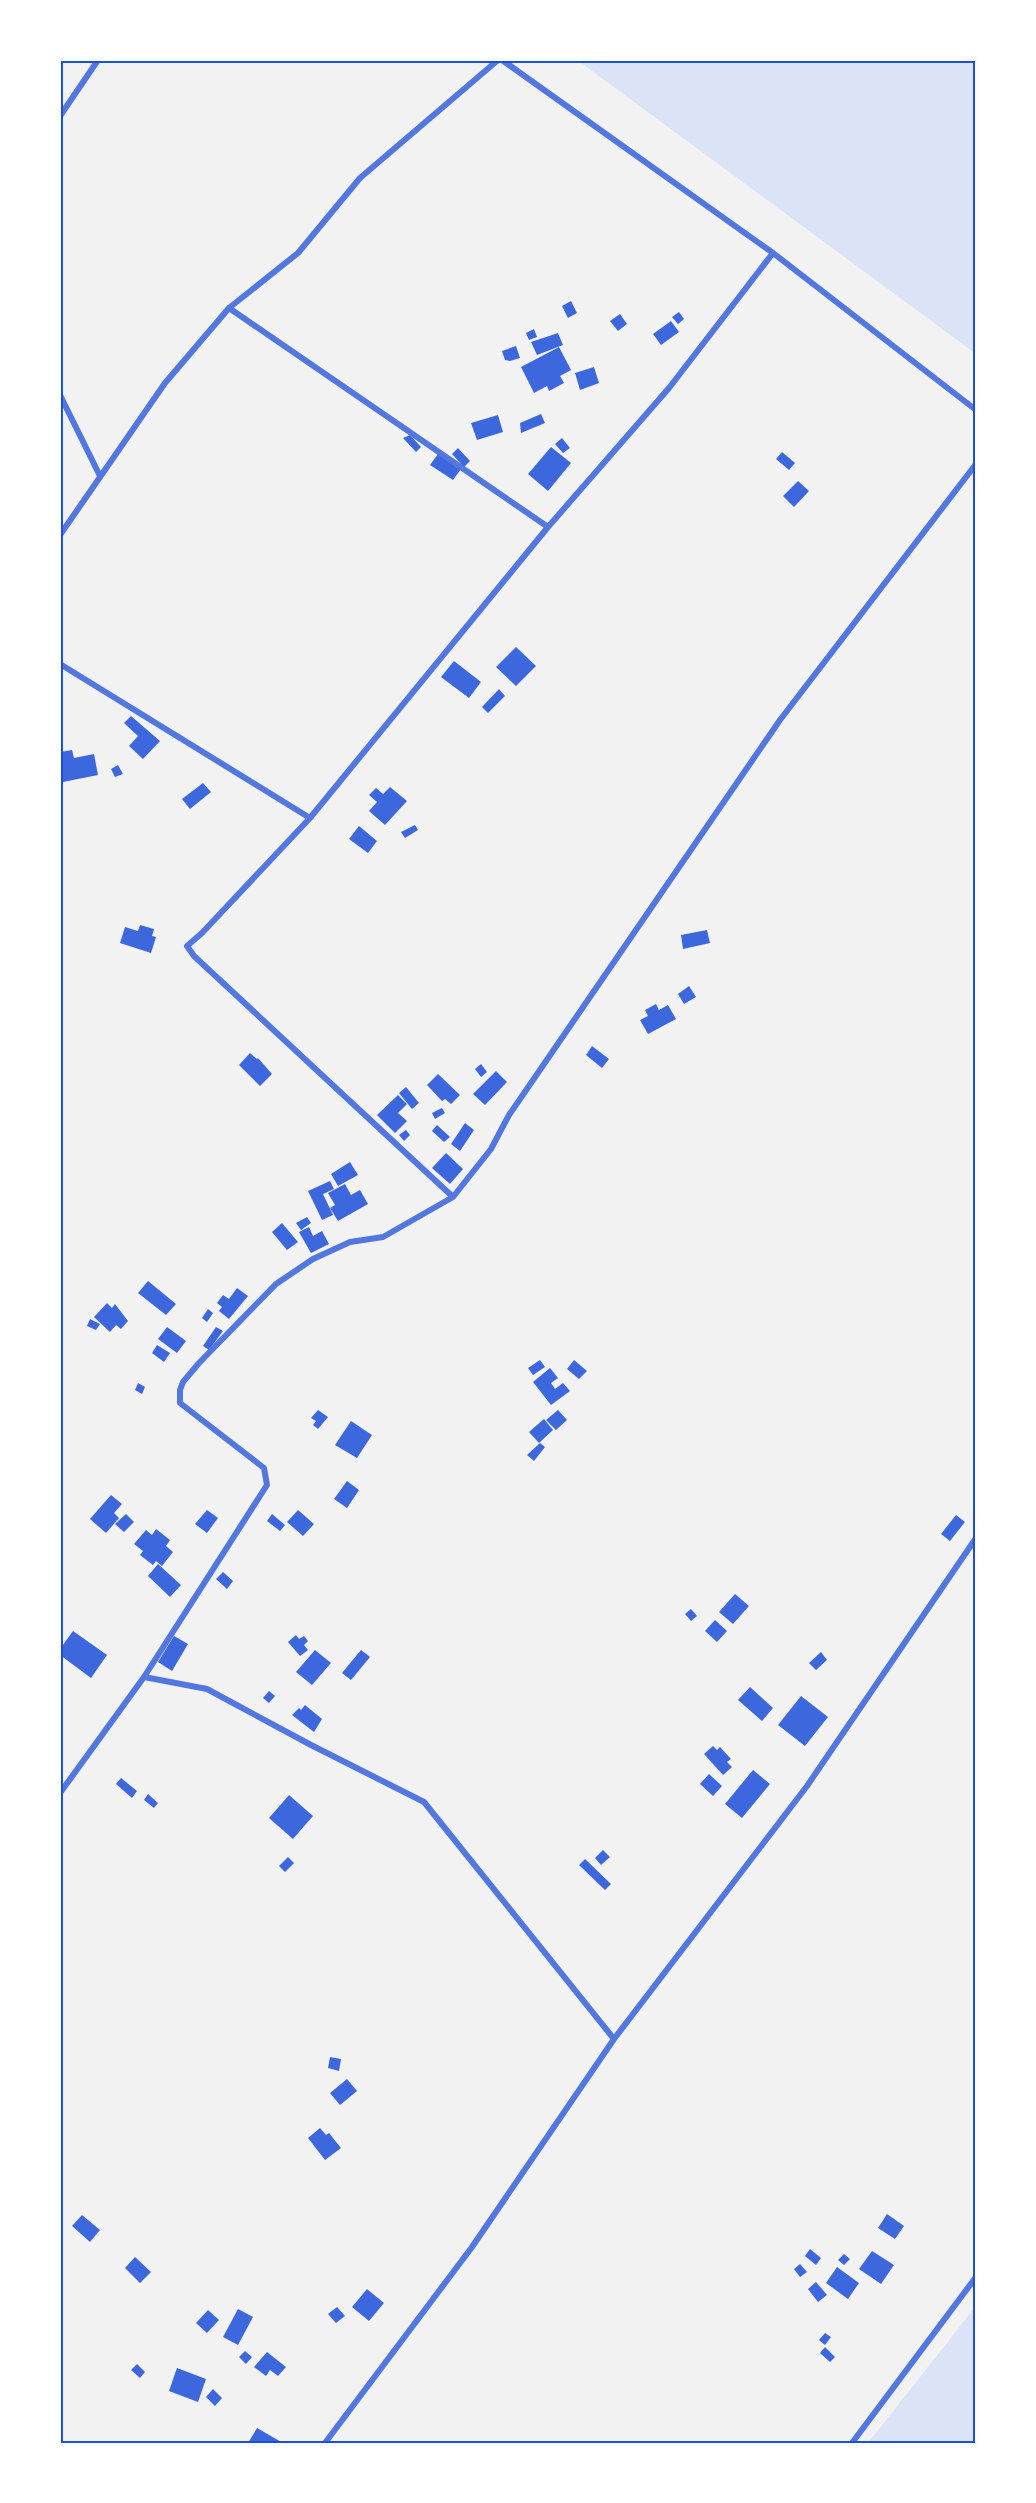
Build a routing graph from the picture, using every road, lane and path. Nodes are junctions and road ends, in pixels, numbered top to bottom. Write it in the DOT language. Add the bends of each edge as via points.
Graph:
graph roads {
  1 [pos="98,60"];
  2 [pos="500,60"];
  3 [pos="60,116"];
  4 [pos="773,253"];
  5 [pos="229,308"];
  6 [pos="60,395"];
  7 [pos="976,410"];
  8 [pos="976,464"];
  9 [pos="100,476"];
  10 [pos="548,527"];
  11 [pos="60,535"];
  12 [pos="60,664"];
  13 [pos="310,818"];
  14 [pos="453,1197"];
  15 [pos="976,1538"];
  16 [pos="144,1677"];
  17 [pos="60,1793"];
  18 [pos="614,2039"];
  19 [pos="976,2277"];
  20 [pos="325,2443"];
  21 [pos="852,2443"];
  1 -- 3 [label="street"];
  2 -- 4 [label="street"];
  2 -- 5 [label="street" via="360,178 298,253"];
  4 -- 7 [label="street"];
  4 -- 10 [label="street" via="669,388"];
  5 -- 9 [label="street" via="165,383"];
  5 -- 10 [label="street"];
  6 -- 9 [label="street"];
  8 -- 14 [label="street" via="780,720 509,1115 491,1149"];
  9 -- 11 [label="street"];
  10 -- 13 [label="street"];
  12 -- 13 [label="street"];
  13 -- 14 [label="street" via="187,946"];
  14 -- 16 [label="street" via="383,1237 350,1242 313,1259 276,1284 183,1382 180,1403 264,1468 267,1485"];
  15 -- 18 [label="street" via="807,1786"];
  16 -- 17 [label="street"];
  16 -- 18 [label="street" via="207,1689 424,1802"];
  18 -- 20 [label="street" via="472,2247"];
  19 -- 21 [label="street"];
}
